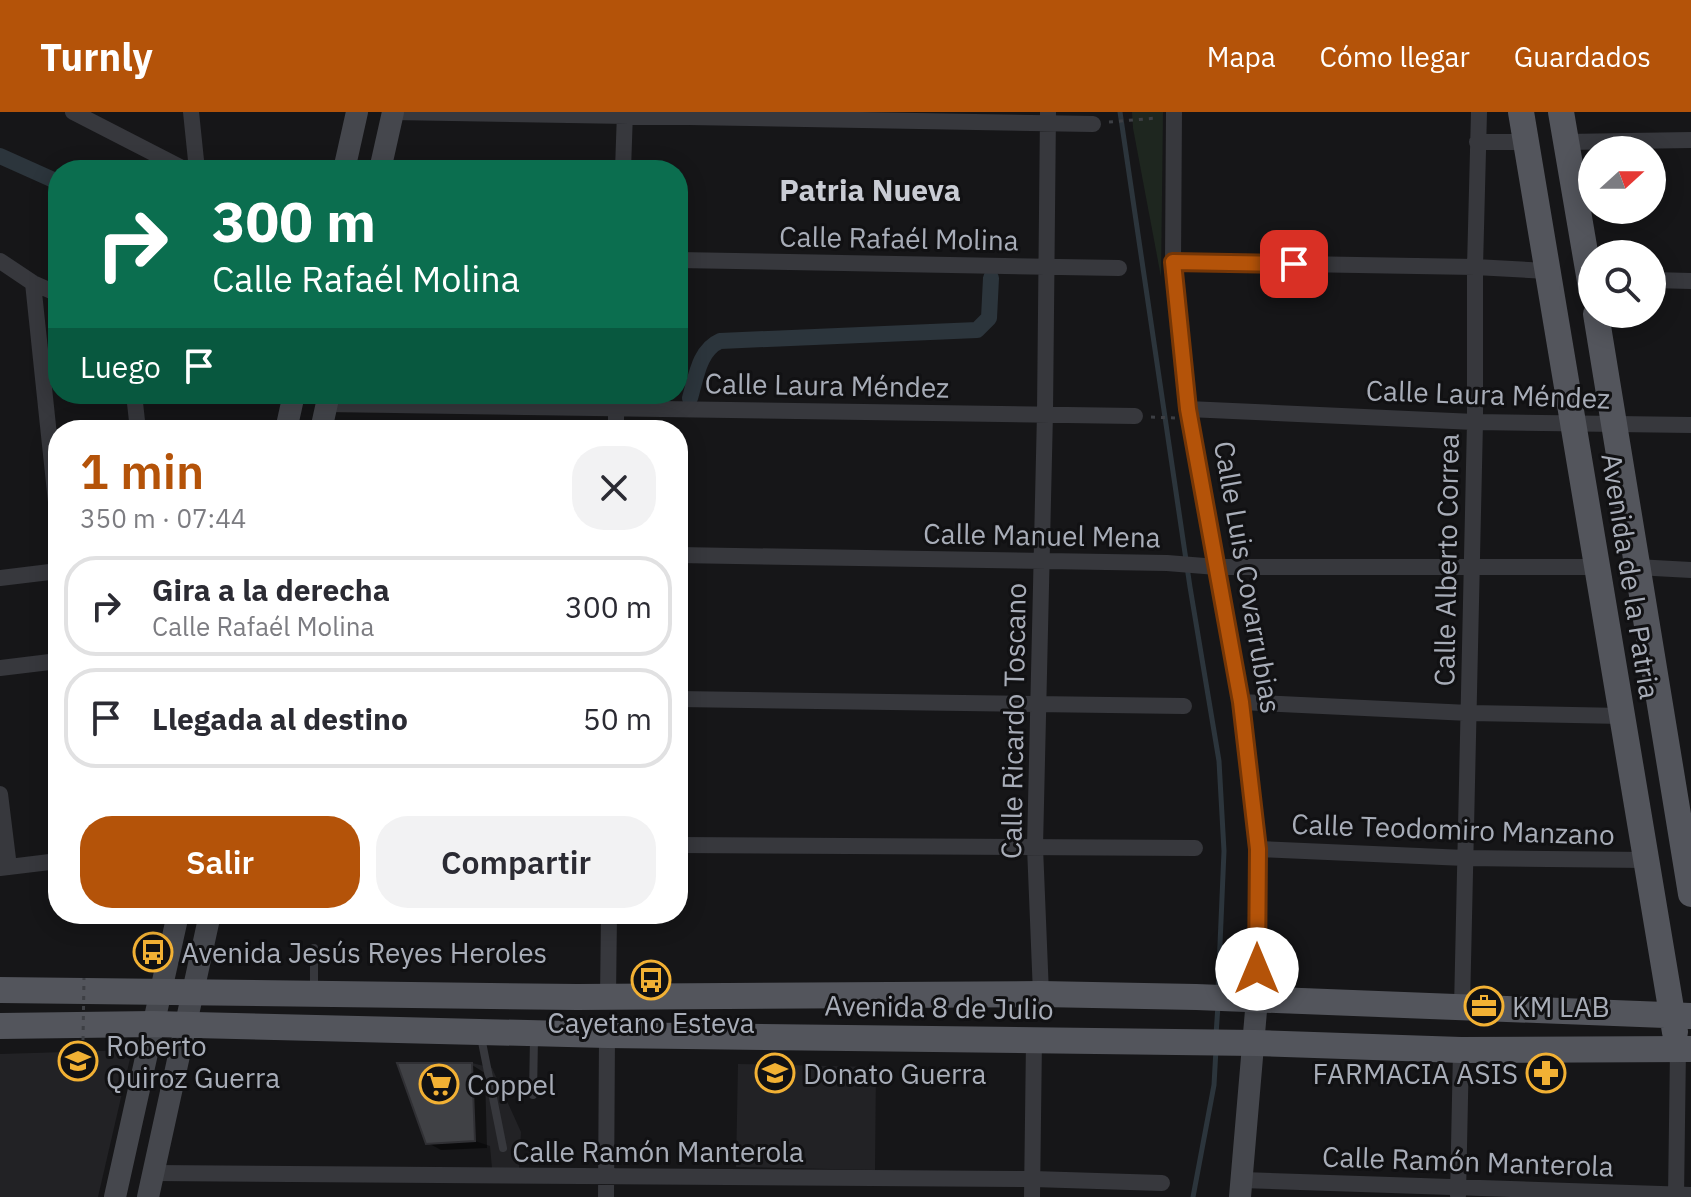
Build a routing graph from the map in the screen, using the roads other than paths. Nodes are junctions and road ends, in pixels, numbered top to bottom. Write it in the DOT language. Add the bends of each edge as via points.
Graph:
graph roads {
  1 [pos="73,112"];
  2 [pos="191,112"];
  3 [pos="357,112"];
  4 [pos="393,112"];
  5 [pos="1479,112"];
  6 [pos="1521,112"];
  7 [pos="1561,112"];
  8 [pos="625,114"];
  9 [pos="1174,114"];
  10 [pos="96,118"];
  11 [pos="1048,118"];
  12 [pos="1101,123"];
  13 [pos="1691,140"];
  14 [pos="1477,142"];
  15 [pos="1526,142"];
  16 [pos="1566,142"];
  17 [pos="169,160"];
  18 [pos="196,160"];
  19 [pos="346,160"];
  20 [pos="382,160"];
  21 [pos="623,160"];
  22 [pos="1583,240"];
  23 [pos="688,260"];
  24 [pos="0,261"];
  25 [pos="1173,262"];
  26 [pos="1047,267"];
  27 [pos="1475,267"];
  28 [pos="1119,268"];
  29 [pos="1547,271"];
  30 [pos="1666,280"];
  31 [pos="1691,281"];
  32 [pos="33,283"];
  33 [pos="48,290"];
  34 [pos="1598,328"];
  35 [pos="688,403"];
  36 [pos="1188,409"];
  37 [pos="1045,413"];
  38 [pos="1135,416"];
  39 [pos="1475,422"];
  40 [pos="1573,423"];
  41 [pos="1614,424"];
  42 [pos="1691,425"];
  43 [pos="48,426"];
  44 [pos="688,555"];
  45 [pos="1042,561"];
  46 [pos="1472,565"];
  47 [pos="1213,566"];
  48 [pos="1597,567"];
  49 [pos="1636,567"];
  50 [pos="1691,570"];
  51 [pos="48,572"];
  52 [pos="0,578"];
  53 [pos="48,662"];
  54 [pos="0,668"];
  55 [pos="688,699"];
  56 [pos="1241,702"];
  57 [pos="1040,703"];
  58 [pos="1184,706"];
  59 [pos="1469,713"];
  60 [pos="1622,716"];
  61 [pos="0,794"];
  62 [pos="1684,812"];
  63 [pos="688,845"];
  64 [pos="1035,847"];
  65 [pos="1195,848"];
  66 [pos="1258,849"];
  67 [pos="1465,858"];
  68 [pos="1646,860"];
  69 [pos="1688,861"];
  70 [pos="48,862"];
  71 [pos="4,867"];
  72 [pos="1691,894"];
  73 [pos="176,924"];
  74 [pos="208,924"];
  75 [pos="609,924"];
  76 [pos="314,948"];
  77 [pos="0,990"];
  78 [pos="161,993"];
  79 [pos="192,993"];
  80 [pos="1041,994"];
  81 [pos="315,995"];
  82 [pos="608,997"];
  83 [pos="1246,1000"];
  84 [pos="1462,1008"];
  85 [pos="1682,1015"];
  86 [pos="153,1024"];
  87 [pos="185,1025"];
  88 [pos="0,1026"];
  89 [pos="480,1032"];
  90 [pos="534,1033"];
  91 [pos="607,1035"];
  92 [pos="1034,1040"];
  93 [pos="1244,1043"];
  94 [pos="1685,1049"];
  95 [pos="1461,1050"];
  96 [pos="533,1095"];
  97 [pos="503,1148"];
  98 [pos="153,1173"];
  99 [pos="606,1177"];
  100 [pos="1033,1179"];
  101 [pos="1162,1183"];
  102 [pos="1241,1189"];
  103 [pos="1458,1192"];
  104 [pos="1681,1195"];
  105 [pos="115,1197"];
  106 [pos="148,1197"];
  107 [pos="606,1197"];
  108 [pos="1032,1197"];
  1 -- 10 [label="street"];
  2 -- 18 [label="street"];
  3 -- 19 [label="street"];
  4 -- 8 [label="street"];
  4 -- 20 [label="street"];
  5 -- 14 [label="street, Calle Alberto Correa"];
  6 -- 15 [label="main road, Avenida de la Patria"];
  7 -- 16 [label="main road"];
  8 -- 11 [label="street"];
  8 -- 21 [label="street"];
  9 -- 25 [label="street, Calle Luis Covarrubias"];
  10 -- 17 [label="street"];
  11 -- 12 [label="street"];
  11 -- 26 [label="street, Calle Ricardo Toscano"];
  13 -- 16 [label="street"];
  14 -- 15 [label="street"];
  14 -- 27 [label="street, Calle Alberto Correa"];
  15 -- 29 [label="main road, Avenida de la Patria"];
  16 -- 22 [label="main road"];
  23 -- 26 [label="street, Calle Rafaél Molina"];
  24 -- 32 [label="street"];
  25 -- 27 [label="street"];
  25 -- 36 [label="street, Calle Luis Covarrubias"];
  26 -- 28 [label="street, Calle Rafaél Molina"];
  26 -- 37 [label="street, Calle Ricardo Toscano"];
  27 -- 29 [label="street"];
  27 -- 39 [label="street, Calle Alberto Correa"];
  29 -- 40 [label="main road, Avenida de la Patria"];
  30 -- 31 [label="street"];
  32 -- 33 [label="street"];
  32 -- 43 [label="street"];
  34 -- 41 [label="main road, Avenida de la Patria"];
  35 -- 37 [label="street, Calle Laura Méndez"];
  36 -- 39 [label="street, Calle Laura Méndez"];
  36 -- 47 [label="street, Calle Luis Covarrubias"];
  37 -- 38 [label="street, Calle Laura Méndez"];
  37 -- 45 [label="street, Calle Ricardo Toscano"];
  39 -- 40 [label="street, Calle Laura Méndez"];
  39 -- 46 [label="street, Calle Alberto Correa"];
  40 -- 41 [label="street, Calle Laura Méndez"];
  40 -- 48 [label="main road, Avenida de la Patria"];
  41 -- 42 [label="street, Calle Laura Méndez"];
  41 -- 49 [label="main road, Avenida de la Patria"];
  44 -- 45 [label="street, Calle Manuel Mena"];
  45 -- 47 [label="street, Calle Manuel Mena"];
  45 -- 57 [label="street, Calle Ricardo Toscano"];
  46 -- 47 [label="street, Calle Manuel Mena"];
  46 -- 48 [label="street, Calle Manuel Mena"];
  46 -- 59 [label="street, Calle Alberto Correa"];
  47 -- 56 [label="street, Calle Luis Covarrubias"];
  48 -- 60 [label="main road, Avenida de la Patria"];
  49 -- 50 [label="street"];
  49 -- 62 [label="main road, Avenida de la Patria"];
  51 -- 52 [label="street"];
  53 -- 54 [label="street"];
  55 -- 57 [label="street"];
  56 -- 59 [label="street"];
  56 -- 66 [label="street, Calle Luis Covarrubias"];
  57 -- 58 [label="street"];
  57 -- 64 [label="street, Calle Ricardo Toscano"];
  59 -- 60 [label="street"];
  59 -- 67 [label="street, Calle Alberto Correa"];
  60 -- 68 [label="main road, Avenida de la Patria"];
  61 -- 71 [label="street"];
  62 -- 69 [label="main road, Avenida de la Patria"];
  63 -- 64 [label="street"];
  64 -- 65 [label="street"];
  64 -- 80 [label="street, Calle Ricardo Toscano"];
  66 -- 67 [label="street, Calle Teodomiro Manzano"];
  66 -- 83 [label="street, Calle Luis Covarrubias"];
  67 -- 68 [label="street, Calle Teodomiro Manzano"];
  67 -- 84 [label="street, Calle Alberto Correa"];
  68 -- 85 [label="main road, Avenida de la Patria"];
  69 -- 72 [label="main road, Avenida de la Patria"];
  70 -- 71 [label="street"];
  73 -- 78 [label="street"];
  74 -- 79 [label="street"];
  75 -- 82 [label="street"];
  76 -- 81 [label="lane"];
  77 -- 78 [label="main road, Avenida 8 de Julio"];
  78 -- 79 [label="main road, Avenida 8 de Julio"];
  78 -- 86 [label="street"];
  79 -- 81 [label="main road, Avenida 8 de Julio"];
  79 -- 87 [label="street"];
  80 -- 82 [label="main road, Avenida 8 de Julio"];
  80 -- 83 [label="main road, Avenida 8 de Julio"];
  81 -- 82 [label="main road, Avenida 8 de Julio"];
  83 -- 84 [label="main road, Avenida 8 de Julio"];
  83 -- 93 [label="street, Calle Luis Covarrubias"];
  84 -- 85 [label="main road, Avenida 8 de Julio"];
  85 -- 94 [label="main road, Avenida de la Patria"];
  86 -- 87 [label="main road, Avenida 8 de Julio"];
  86 -- 88 [label="main road, Avenida 8 de Julio"];
  86 -- 105 [label="street"];
  87 -- 89 [label="main road, Avenida 8 de Julio"];
  87 -- 98 [label="street"];
  89 -- 90 [label="main road, Avenida 8 de Julio"];
  89 -- 97 [label="lane"];
  90 -- 91 [label="main road, Avenida 8 de Julio"];
  90 -- 96 [label="lane"];
  91 -- 92 [label="main road, Avenida 8 de Julio"];
  91 -- 99 [label="street"];
  92 -- 93 [label="main road, Avenida 8 de Julio"];
  92 -- 100 [label="street"];
  93 -- 95 [label="main road, Avenida 8 de Julio"];
  93 -- 102 [label="street, Calle Luis Covarrubias"];
  94 -- 95 [label="main road, Avenida 8 de Julio"];
  94 -- 104 [label="street"];
  95 -- 103 [label="street"];
  98 -- 99 [label="street, Calle Ramón Manterola"];
  98 -- 106 [label="street"];
  99 -- 100 [label="street, Calle Ramón Manterola"];
  99 -- 107 [label="street"];
  100 -- 101 [label="street, Calle Ramón Manterola"];
  100 -- 108 [label="street"];
  102 -- 103 [label="street, Calle Ramón Manterola"];
  103 -- 104 [label="street, Calle Ramón Manterola"];
}
